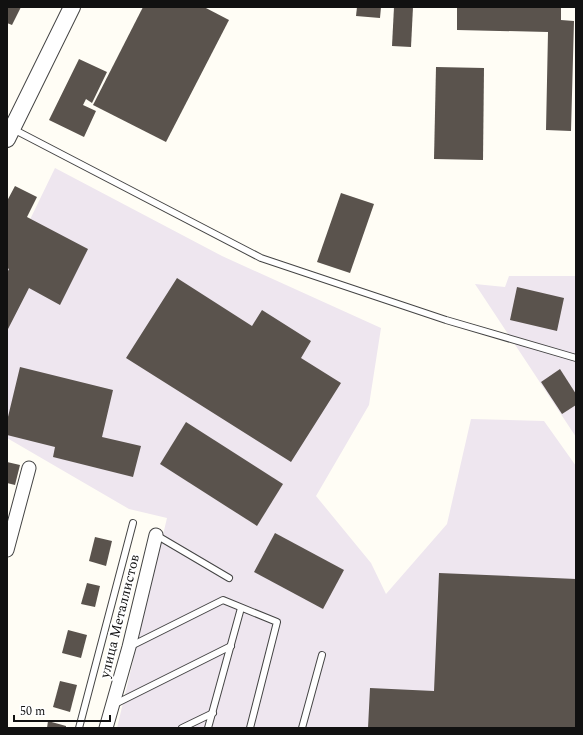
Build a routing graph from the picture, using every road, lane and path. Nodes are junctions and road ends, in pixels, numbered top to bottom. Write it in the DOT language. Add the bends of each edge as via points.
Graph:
graph roads {
  1 [pos="72,7"];
  2 [pos="10,134"];
  3 [pos="576,358"];
  4 [pos="29,468"];
  5 [pos="133,523"];
  6 [pos="156,535"];
  7 [pos="7,550"];
  8 [pos="229,578"];
  9 [pos="242,608"];
  10 [pos="231,646"];
  11 [pos="129,647"];
  12 [pos="322,655"];
  13 [pos="112,706"];
  14 [pos="213,713"];
  15 [pos="79,728"];
  16 [pos="106,728"];
  17 [pos="182,728"];
  18 [pos="208,728"];
  19 [pos="250,728"];
  20 [pos="302,728"];
  1 -- 2 [label="street"];
  2 -- 3 [label="lane" via="261,258 446,320"];
  4 -- 7 [label="street"];
  5 -- 15 [label="lane"];
  6 -- 8 [label="lane"];
  6 -- 11 [label="street, улица Металлистов"];
  9 -- 10 [label="lane"];
  9 -- 11 [label="lane" via="223,600"];
  9 -- 19 [label="lane" via="277,622"];
  10 -- 13 [label="lane"];
  10 -- 14 [label="lane"];
  11 -- 13 [label="street, улица Металлистов"];
  12 -- 20 [label="lane"];
  13 -- 16 [label="street, улица Металлистов"];
  14 -- 17 [label="lane"];
  14 -- 18 [label="lane"];
}
